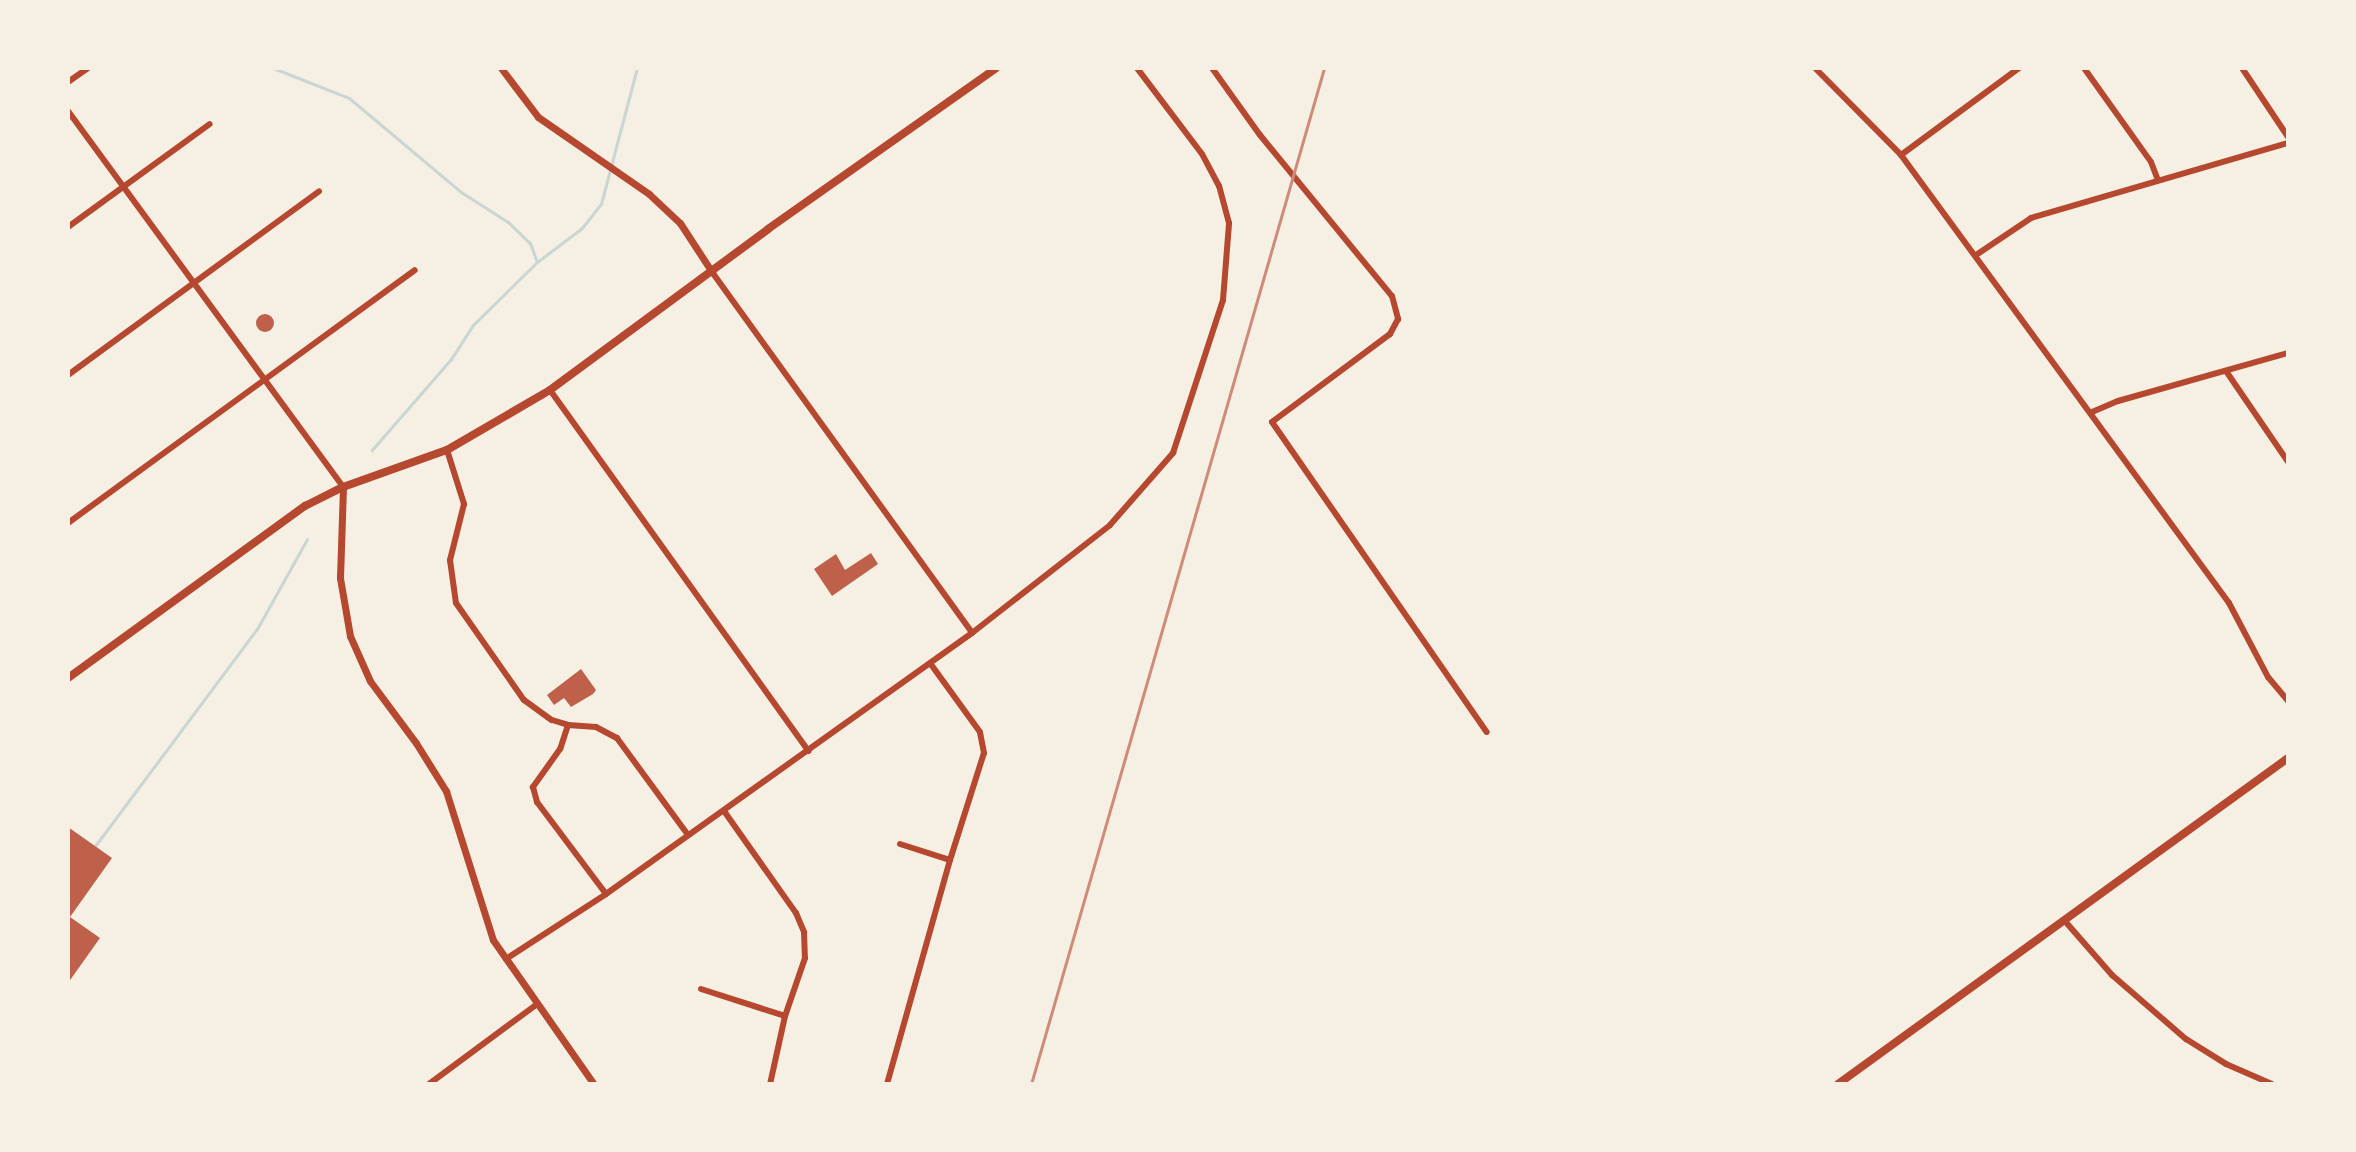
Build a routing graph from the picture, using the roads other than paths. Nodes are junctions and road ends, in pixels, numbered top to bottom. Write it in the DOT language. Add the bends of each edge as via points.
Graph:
graph roads {
  1 [pos="88,68"];
  2 [pos="501,68"];
  3 [pos="996,68"];
  4 [pos="1137,68"];
  5 [pos="1212,68"];
  6 [pos="1815,68"];
  7 [pos="2019,68"];
  8 [pos="2084,68"];
  9 [pos="2242,68"];
  10 [pos="68,82"];
  11 [pos="68,111"];
  12 [pos="210,124"];
  13 [pos="2288,140"];
  14 [pos="1901,155"];
  15 [pos="2158,180"];
  16 [pos="124,186"];
  17 [pos="319,191"];
  18 [pos="68,227"];
  19 [pos="1976,255"];
  20 [pos="415,270"];
  21 [pos="712,272"];
  22 [pos="195,283"];
  23 [pos="2288,353"];
  24 [pos="2226,371"];
  25 [pos="68,375"];
  26 [pos="266,379"];
  27 [pos="550,390"];
  28 [pos="2092,412"];
  29 [pos="447,450"];
  30 [pos="2288,462"];
  31 [pos="343,487"];
  32 [pos="68,523"];
  33 [pos="972,633"];
  34 [pos="930,663"];
  35 [pos="68,676"];
  36 [pos="2288,701"];
  37 [pos="568,725"];
  38 [pos="1487,732"];
  39 [pos="808,751"];
  40 [pos="2288,758"];
  41 [pos="724,811"];
  42 [pos="688,835"];
  43 [pos="900,844"];
  44 [pos="950,860"];
  45 [pos="606,894"];
  46 [pos="2064,920"];
  47 [pos="506,959"];
  48 [pos="701,989"];
  49 [pos="537,1004"];
  50 [pos="785,1016"];
  51 [pos="429,1084"];
  52 [pos="594,1084"];
  53 [pos="770,1084"];
  54 [pos="887,1084"];
  55 [pos="1838,1084"];
  56 [pos="2272,1084"];
  1 -- 10 [label="street"];
  2 -- 21 [label="street" via="538,117 680,223"];
  3 -- 21 [label="main road"];
  4 -- 33 [label="street" via="1202,154 1219,186 1229,223 1223,300 1173,453 1110,525"];
  5 -- 38 [label="street" via="1392,296 1398,319 1390,334 1272,422"];
  6 -- 14 [label="street"];
  7 -- 14 [label="street"];
  8 -- 15 [label="street" via="2151,162"];
  9 -- 13 [label="street"];
  11 -- 16 [label="street"];
  12 -- 16 [label="street"];
  13 -- 15 [label="street"];
  14 -- 19 [label="street"];
  15 -- 19 [label="street" via="2031,218"];
  16 -- 18 [label="street"];
  16 -- 22 [label="street"];
  17 -- 22 [label="street"];
  19 -- 28 [label="street"];
  20 -- 26 [label="street"];
  21 -- 27 [label="main road"];
  21 -- 33 [label="street"];
  22 -- 25 [label="street"];
  22 -- 26 [label="street"];
  23 -- 24 [label="street"];
  24 -- 28 [label="street"];
  24 -- 30 [label="street"];
  26 -- 31 [label="street"];
  26 -- 32 [label="street"];
  27 -- 29 [label="main road"];
  27 -- 39 [label="street"];
  28 -- 36 [label="street" via="2229,603 2268,677"];
  29 -- 31 [label="main road"];
  29 -- 37 [label="street" via="464,504 450,560 456,603 524,700 535,711"];
  31 -- 35 [label="main road" via="305,506"];
  31 -- 47 [label="street" via="340,578 350,636 370,681 446,791 493,940"];
  33 -- 34 [label="street"];
  34 -- 39 [label="street"];
  34 -- 44 [label="street" via="980,732 984,753"];
  37 -- 42 [label="street" via="596,727 617,738"];
  37 -- 45 [label="street" via="560,749 533,787 537,802"];
  39 -- 41 [label="street"];
  40 -- 46 [label="main road"];
  41 -- 42 [label="street"];
  41 -- 50 [label="street" via="804,932 805,958"];
  42 -- 45 [label="street"];
  43 -- 44 [label="street"];
  44 -- 54 [label="street"];
  45 -- 47 [label="street"];
  46 -- 55 [label="main road"];
  46 -- 56 [label="street" via="2112,975 2186,1039"];
  47 -- 49 [label="street"];
  48 -- 50 [label="street"];
  49 -- 51 [label="street"];
  49 -- 52 [label="street"];
  50 -- 53 [label="street"];
}
